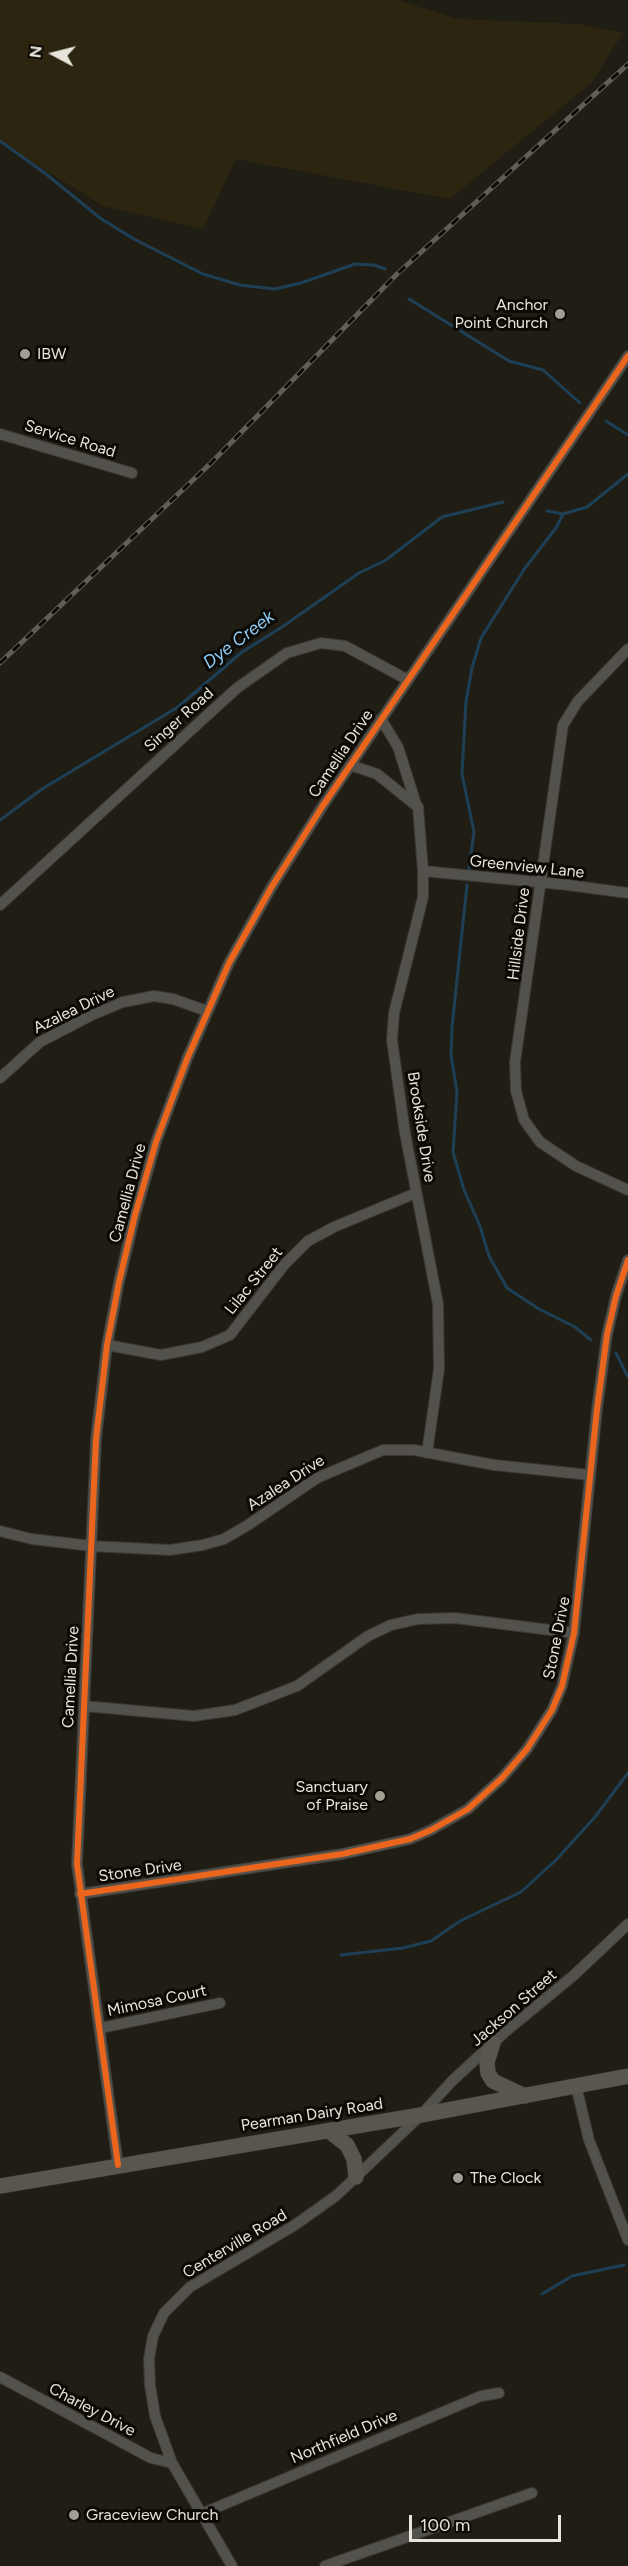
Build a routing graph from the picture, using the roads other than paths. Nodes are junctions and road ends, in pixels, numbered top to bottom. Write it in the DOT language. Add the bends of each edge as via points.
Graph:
graph roads {
  1 [pos="628,356"];
  2 [pos="0,434"];
  3 [pos="132,473"];
  4 [pos="628,649"];
  5 [pos="408,680"];
  6 [pos="381,719"];
  7 [pos="350,765"];
  8 [pos="417,807"];
  9 [pos="423,871"];
  10 [pos="540,884"];
  11 [pos="628,893"];
  12 [pos="0,906"];
  13 [pos="207,1011"];
  14 [pos="0,1078"];
  15 [pos="628,1190"];
  16 [pos="416,1193"];
  17 [pos="628,1260"];
  18 [pos="107,1345"];
  19 [pos="427,1453"];
  20 [pos="590,1475"];
  21 [pos="0,1531"];
  22 [pos="91,1546"];
  23 [pos="574,1633"];
  24 [pos="84,1706"];
  25 [pos="80,1894"];
  26 [pos="628,1924"];
  27 [pos="220,2003"];
  28 [pos="101,2028"];
  29 [pos="493,2043"];
  30 [pos="628,2076"];
  31 [pos="576,2086"];
  32 [pos="525,2096"];
  33 [pos="421,2115"];
  34 [pos="329,2132"];
  35 [pos="118,2165"];
  36 [pos="356,2178"];
  37 [pos="0,2186"];
  38 [pos="628,2240"];
  39 [pos="0,2377"];
  40 [pos="500,2393"];
  41 [pos="172,2463"];
  42 [pos="532,2493"];
  43 [pos="201,2514"];
  44 [pos="232,2566"];
  45 [pos="325,2566"];
  1 -- 5 [label="street, Camellia Drive"];
  2 -- 3 [label="street, Service Road"];
  4 -- 10 [label="street, Hillside Drive" via="578,701 563,725"];
  5 -- 6 [label="street, Camellia Drive"];
  5 -- 12 [label="street, Singer Road" via="345,646 321,643 287,653 237,688"];
  6 -- 7 [label="street, Camellia Drive"];
  6 -- 8 [label="street, Brookside Drive" via="398,747"];
  7 -- 8 [label="street" via="377,774"];
  7 -- 13 [label="street, Camellia Drive" via="271,888"];
  8 -- 9 [label="street, Brookside Drive"];
  9 -- 10 [label="street, Greenview Lane"];
  9 -- 16 [label="street, Brookside Drive" via="423,897 394,1013 392,1040"];
  10 -- 11 [label="street, Greenview Lane"];
  10 -- 15 [label="street, Hillside Drive" via="515,1062 516,1091 524,1120 540,1142 576,1166"];
  13 -- 14 [label="street, Azalea Drive" via="154,996 123,1002 40,1041"];
  13 -- 18 [label="street, Camellia Drive" via="156,1142 119,1282"];
  16 -- 18 [label="street, Lilac Street" via="308,1241 284,1265 230,1335 202,1347 161,1355"];
  16 -- 19 [label="street, Brookside Drive" via="438,1304 440,1369"];
  17 -- 20 [label="street, Stone Drive" via="607,1335"];
  18 -- 22 [label="street, Camellia Drive" via="96,1439"];
  19 -- 20 [label="street, Azalea Drive"];
  19 -- 22 [label="street, Azalea Drive" via="383,1450 355,1460 317,1478 225,1539 170,1550"];
  20 -- 23 [label="street, Stone Drive"];
  21 -- 22 [label="street, Azalea Drive"];
  22 -- 24 [label="street, Camellia Drive"];
  23 -- 24 [label="street" via="455,1618 418,1619 391,1625 368,1636 297,1686 235,1710 194,1716"];
  23 -- 25 [label="street, Stone Drive" via="562,1686 552,1710 526,1749 484,1796 431,1830 342,1854"];
  24 -- 25 [label="street, Camellia Drive" via="77,1853"];
  25 -- 28 [label="street, Camellia Drive"];
  26 -- 29 [label="street, Jackson Street"];
  27 -- 28 [label="street, Mimosa Court"];
  28 -- 35 [label="street, Camellia Drive"];
  29 -- 32 [label="highway" via="488,2073 493,2081"];
  29 -- 33 [label="street, Jackson Street"];
  30 -- 31 [label="highway, Pearman Dairy Road"];
  31 -- 32 [label="highway, Pearman Dairy Road"];
  31 -- 38 [label="street" via="590,2140"];
  32 -- 33 [label="highway, Pearman Dairy Road"];
  33 -- 34 [label="highway, Pearman Dairy Road"];
  33 -- 36 [label="street, Centerville Road"];
  34 -- 35 [label="highway, Pearman Dairy Road"];
  34 -- 36 [label="highway" via="347,2145 354,2159"];
  35 -- 37 [label="highway, Pearman Dairy Road"];
  36 -- 41 [label="street, Centerville Road" via="295,2225 190,2287 164,2313 153,2336 150,2385 155,2416"];
  39 -- 41 [label="street, Charley Drive" via="151,2458"];
  40 -- 43 [label="street, Northfield Drive" via="481,2396"];
  41 -- 43 [label="street, Centerville Road"];
  42 -- 45 [label="street"];
  43 -- 44 [label="street, Centerville Road"];
}
